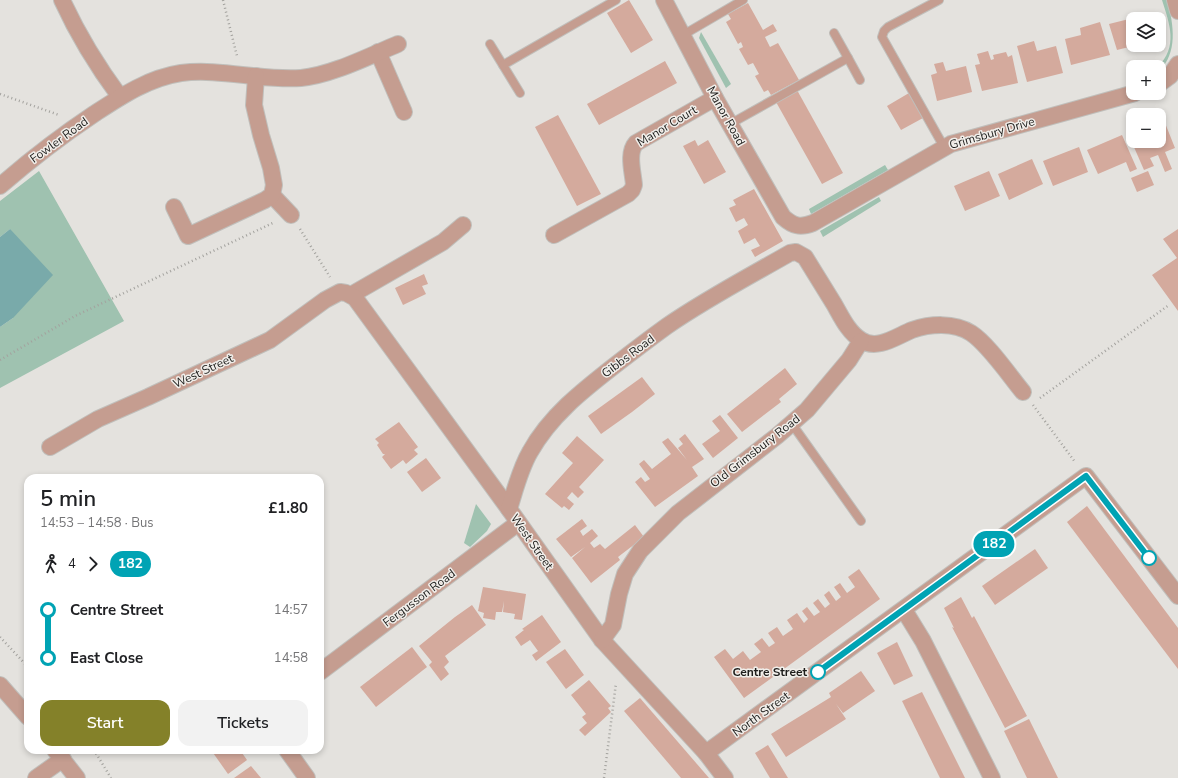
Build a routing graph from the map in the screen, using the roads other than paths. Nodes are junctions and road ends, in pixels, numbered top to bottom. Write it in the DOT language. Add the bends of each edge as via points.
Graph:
graph roads {
  1 [pos="62,0"];
  2 [pos="616,0"];
  3 [pos="664,0"];
  4 [pos="743,0"];
  5 [pos="939,0"];
  6 [pos="1175,0"];
  7 [pos="1178,11"];
  8 [pos="834,33"];
  9 [pos="682,35"];
  10 [pos="398,44"];
  11 [pos="490,44"];
  12 [pos="378,52"];
  13 [pos="848,58"];
  14 [pos="1178,64"];
  15 [pos="503,65"];
  16 [pos="249,75"];
  17 [pos="1166,79"];
  18 [pos="860,80"];
  19 [pos="520,93"];
  20 [pos="1126,96"];
  21 [pos="120,97"];
  22 [pos="715,98"];
  23 [pos="404,112"];
  24 [pos="730,124"];
  25 [pos="944,147"];
  26 [pos="0,186"];
  27 [pos="272,195"];
  28 [pos="174,207"];
  29 [pos="291,215"];
  30 [pos="463,225"];
  31 [pos="796,226"];
  32 [pos="554,236"];
  33 [pos="346,294"];
  34 [pos="861,341"];
  35 [pos="1023,392"];
  36 [pos="792,424"];
  37 [pos="50,447"];
  38 [pos="509,509"];
  39 [pos="861,521"];
  40 [pos="518,523"];
  41 [pos="1178,596"];
  42 [pos="904,610"];
  43 [pos="602,640"];
  44 [pos="324,669"];
  45 [pos="0,685"];
  46 [pos="24,712"];
  47 [pos="706,753"];
  48 [pos="59,754"];
  49 [pos="290,754"];
  50 [pos="36,778"];
  51 [pos="77,778"];
  52 [pos="307,778"];
  53 [pos="725,778"];
  54 [pos="992,778"];
  1 -- 21 [label="street" via="86,47"];
  2 -- 15 [label="lane"];
  3 -- 9 [label="street, Manor Road"];
  4 -- 9 [label="lane"];
  5 -- 25 [label="lane" via="888,27 882,37"];
  6 -- 7 [label="street"];
  8 -- 13 [label="lane"];
  9 -- 22 [label="street, Manor Road"];
  10 -- 12 [label="street, Fowler Road"];
  11 -- 15 [label="lane"];
  12 -- 16 [label="street, Fowler Road" via="331,71 302,78"];
  12 -- 23 [label="street"];
  13 -- 18 [label="lane"];
  13 -- 24 [label="lane"];
  14 -- 17 [label="street"];
  15 -- 19 [label="lane"];
  16 -- 21 [label="street, Fowler Road" via="222,72 179,74 141,86"];
  16 -- 27 [label="street" via="272,174"];
  20 -- 25 [label="street, Grimsbury Drive"];
  21 -- 26 [label="street, Fowler Road" via="25,164"];
  22 -- 24 [label="street, Manor Road"];
  22 -- 32 [label="street, Manor Court" via="636,143 631,153 634,185 632,190"];
  24 -- 31 [label="street, Manor Road" via="783,217"];
  25 -- 31 [label="street, Grimsbury Drive" via="813,224"];
  27 -- 28 [label="street" via="188,236"];
  27 -- 29 [label="street"];
  30 -- 33 [label="street, West Street" via="443,242"];
  33 -- 37 [label="street, West Street" via="325,300 270,340 98,419"];
  33 -- 38 [label="street, West Street" via="355,298"];
  34 -- 35 [label="street" via="879,344 923,327 960,327 982,343"];
  34 -- 36 [label="street, Old Grimsbury Road" via="827,388"];
  34 -- 38 [label="street, Gibbs Road" via="845,322 805,257 796,252 790,253 667,326 572,401 550,424 530,452"];
  36 -- 39 [label="lane"];
  36 -- 43 [label="street, Old Grimsbury Road" via="678,513 640,551 625,574 618,594 613,625"];
  38 -- 40 [label="street, West Street"];
  40 -- 43 [label="street, West Street"];
  40 -- 44 [label="street, Fergusson Road"];
  41 -- 42 [label="street, North Street" via="1086,476"];
  42 -- 47 [label="street, North Street"];
  42 -- 54 [label="street" via="923,641"];
  43 -- 47 [label="street, West Street"];
  45 -- 46 [label="street"];
  47 -- 53 [label="street, West Street"];
  48 -- 50 [label="street"];
  48 -- 51 [label="street"];
  49 -- 52 [label="street"];
}
